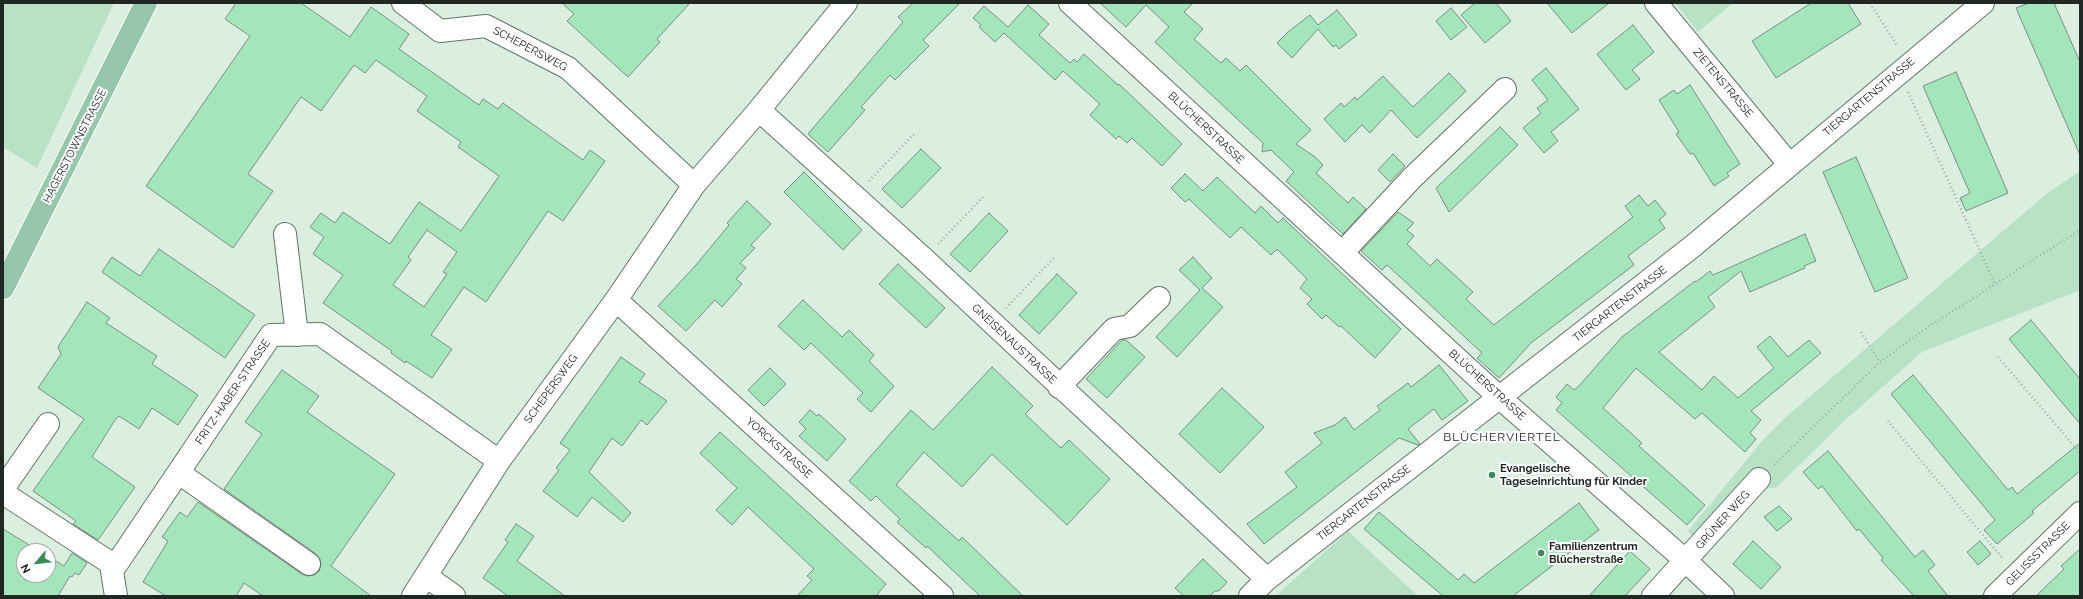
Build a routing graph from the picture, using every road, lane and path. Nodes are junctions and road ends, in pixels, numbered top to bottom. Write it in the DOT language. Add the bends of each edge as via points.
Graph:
graph roads {
  1 [pos="146,3"];
  2 [pos="404,3"];
  3 [pos="846,3"];
  4 [pos="1070,3"];
  5 [pos="1656,3"];
  6 [pos="1870,3"];
  7 [pos="1983,3"];
  8 [pos="1904,68"];
  9 [pos="1505,89"];
  10 [pos="760,110"];
  11 [pos="916,132"];
  12 [pos="1789,164"];
  13 [pos="694,185"];
  14 [pos="984,195"];
  15 [pos="855,196"];
  16 [pos="2079,232"];
  17 [pos="286,234"];
  18 [pos="1342,253"];
  19 [pos="1054,258"];
  20 [pos="924,259"];
  21 [pos="1995,284"];
  22 [pos="3,288"];
  23 [pos="1159,298"];
  24 [pos="616,300"];
  25 [pos="992,323"];
  26 [pos="1861,332"];
  27 [pos="297,335"];
  28 [pos="1998,357"];
  29 [pos="1880,362"];
  30 [pos="1059,387"];
  31 [pos="1500,398"];
  32 [pos="1888,421"];
  33 [pos="48,424"];
  34 [pos="2080,453"];
  35 [pos="498,461"];
  36 [pos="179,473"];
  37 [pos="1759,479"];
  38 [pos="3,489"];
  39 [pos="3,493"];
  40 [pos="2080,513"];
  41 [pos="1686,561"];
  42 [pos="309,564"];
  43 [pos="115,566"];
  44 [pos="2016,575"];
  45 [pos="426,576"];
  46 [pos="1266,579"];
  47 [pos="116,596"];
  48 [pos="413,596"];
  49 [pos="454,596"];
  50 [pos="942,596"];
  51 [pos="1250,596"];
  52 [pos="1653,596"];
  53 [pos="1723,596"];
  54 [pos="1995,596"];
  1 -- 22 [label="main road, HAGERSTOWNSTRASSE"];
  2 -- 13 [label="street, SCHEPERSWEG" via="440,31 486,26 568,68"];
  3 -- 10 [label="street, SCHEPERSWEG"];
  4 -- 18 [label="street, BLÜCHERSTRASSE"];
  5 -- 12 [label="street, ZIETENSTRASSE"];
  6 -- 8 [label="path"];
  7 -- 8 [label="street, TIERGARTENSTRASSE"];
  8 -- 12 [label="street, TIERGARTENSTRASSE"];
  8 -- 21 [label="path"];
  9 -- 18 [label="street" via="1412,178"];
  10 -- 13 [label="street, SCHEPERSWEG"];
  10 -- 15 [label="street, GNEISENAUSTRASSE"];
  11 -- 15 [label="path"];
  12 -- 31 [label="street, TIERGARTENSTRASSE" via="1693,246"];
  13 -- 24 [label="street, SCHEPERSWEG"];
  14 -- 20 [label="path"];
  15 -- 20 [label="street, GNEISENAUSTRASSE"];
  16 -- 21 [label="path"];
  17 -- 27 [label="street"];
  18 -- 31 [label="street, BLÜCHERSTRASSE"];
  19 -- 25 [label="path"];
  20 -- 25 [label="street, GNEISENAUSTRASSE"];
  21 -- 29 [label="path" via="1928,327"];
  23 -- 30 [label="street" via="1130,326 1114,330"];
  24 -- 35 [label="street, SCHEPERSWEG"];
  24 -- 50 [label="street, YORCKSTRASSE"];
  25 -- 30 [label="street, GNEISENAUSTRASSE"];
  26 -- 29 [label="path"];
  27 -- 35 [label="street, FRITZ-HABER-STRASSE" via="320,334"];
  27 -- 36 [label="street, FRITZ-HABER-STRASSE" via="271,335"];
  28 -- 34 [label="path"];
  29 -- 37 [label="path"];
  30 -- 46 [label="street, GNEISENAUSTRASSE"];
  31 -- 41 [label="street, BLÜCHERSTRASSE"];
  31 -- 46 [label="street, TIERGARTENSTRASSE"];
  32 -- 44 [label="path"];
  33 -- 38 [label="street"];
  35 -- 45 [label="street, SCHEPERSWEG"];
  36 -- 42 [label="street"];
  36 -- 43 [label="street, FRITZ-HABER-STRASSE"];
  37 -- 41 [label="street, GRÜNER WEG"];
  39 -- 43 [label="street"];
  40 -- 44 [label="street, GELISSSTRASSE"];
  41 -- 52 [label="street, GRÜNER WEG"];
  41 -- 53 [label="street, BLÜCHERSTRASSE"];
  43 -- 47 [label="street" via="112,571"];
  44 -- 54 [label="street, GELISSSTRASSE"];
  45 -- 48 [label="street, SCHEPERSWEG"];
  45 -- 49 [label="street"];
  46 -- 51 [label="street, TIERGARTENSTRASSE"];
}
